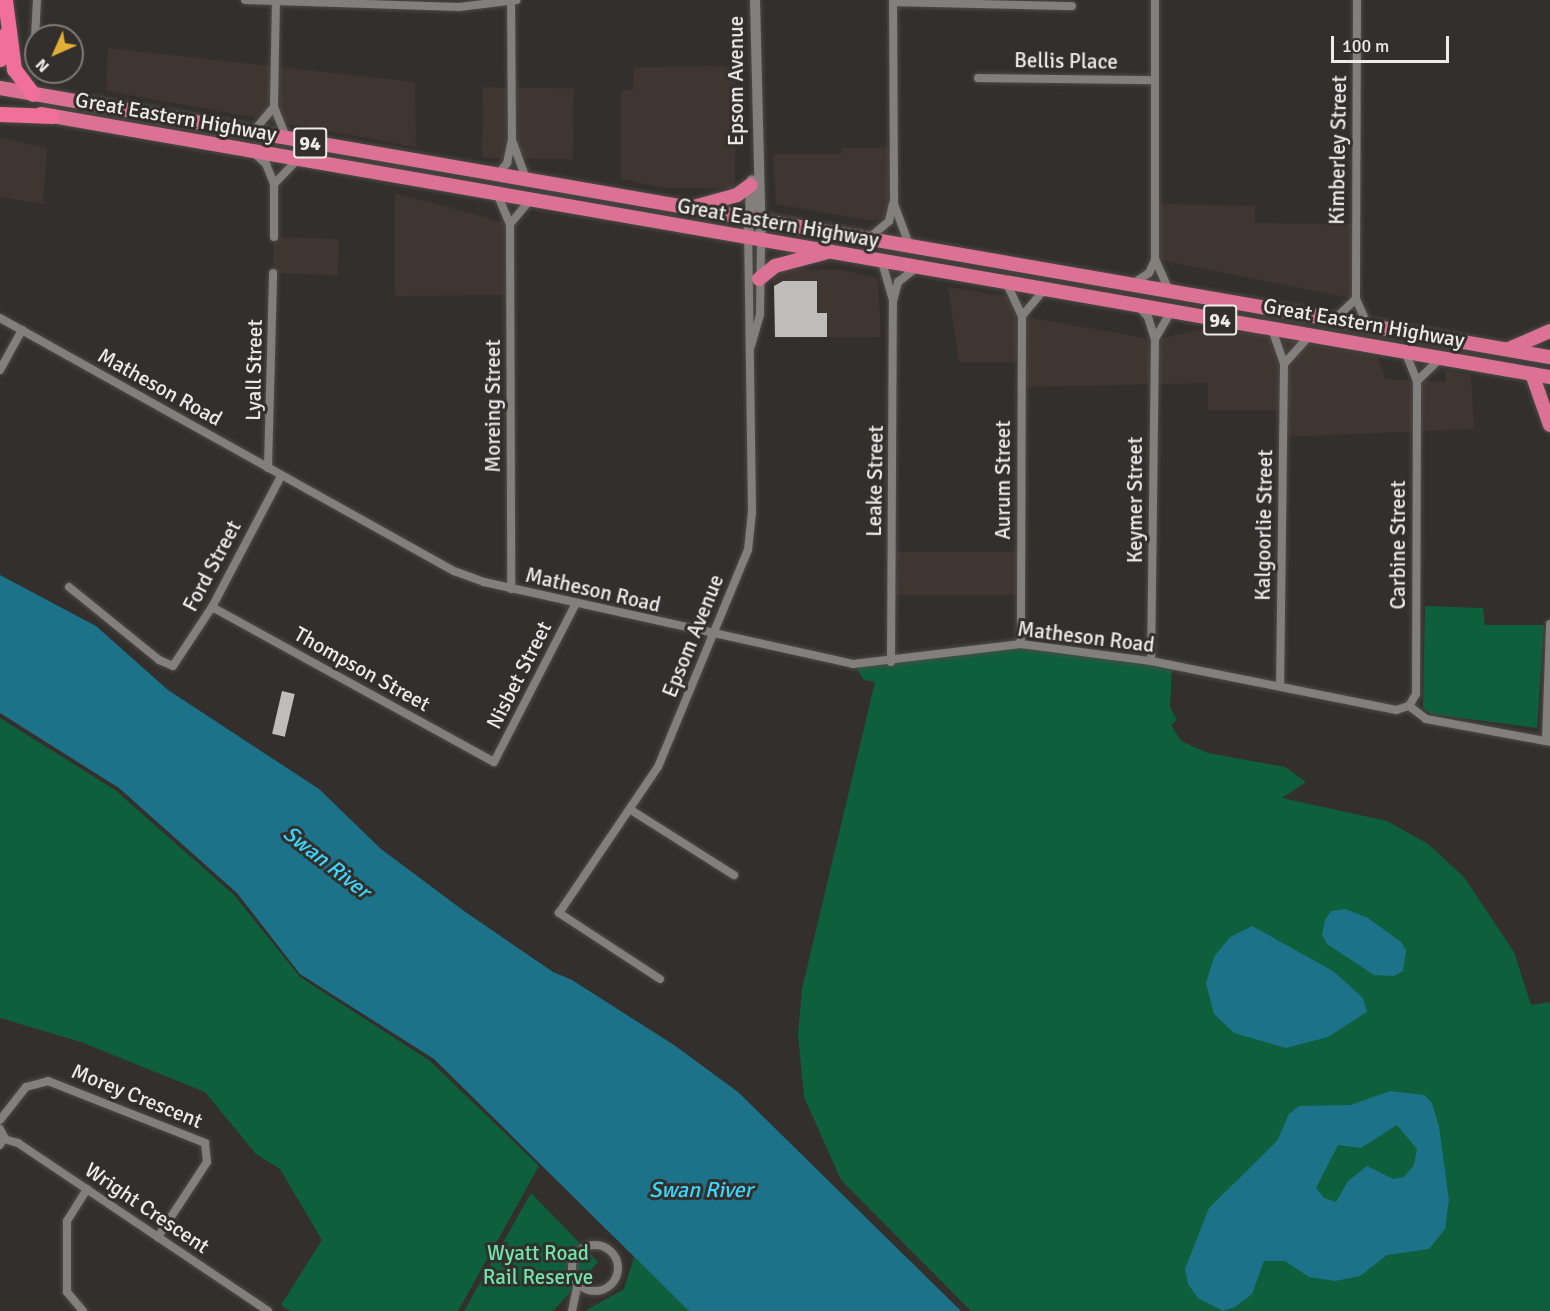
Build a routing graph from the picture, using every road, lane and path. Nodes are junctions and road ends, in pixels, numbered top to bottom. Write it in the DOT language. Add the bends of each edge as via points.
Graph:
graph roads {
  1 [pos="5,0"];
  2 [pos="37,0"];
  3 [pos="245,0"];
  4 [pos="755,0"];
  5 [pos="1155,0"];
  6 [pos="1357,0"];
  7 [pos="513,1"];
  8 [pos="893,1"];
  9 [pos="276,2"];
  10 [pos="1072,6"];
  11 [pos="8,17"];
  12 [pos="36,24"];
  13 [pos="0,59"];
  14 [pos="978,78"];
  15 [pos="1154,80"];
  16 [pos="0,88"];
  17 [pos="33,94"];
  18 [pos="274,107"];
  19 [pos="0,108"];
  20 [pos="110,108"];
  21 [pos="0,114"];
  22 [pos="52,116"];
  23 [pos="252,133"];
  24 [pos="287,140"];
  25 [pos="512,140"];
  26 [pos="212,145"];
  27 [pos="317,145"];
  28 [pos="255,154"];
  29 [pos="296,161"];
  30 [pos="756,162"];
  31 [pos="496,177"];
  32 [pos="528,182"];
  33 [pos="430,183"];
  34 [pos="274,184"];
  35 [pos="750,185"];
  36 [pos="498,196"];
  37 [pos="529,201"];
  38 [pos="894,204"];
  39 [pos="685,209"];
  40 [pos="755,220"];
  41 [pos="510,224"];
  42 [pos="274,237"];
  43 [pos="754,240"];
  44 [pos="865,240"];
  45 [pos="909,247"];
  46 [pos="826,252"];
  47 [pos="1155,260"];
  48 [pos="882,262"];
  49 [pos="916,268"];
  50 [pos="273,273"];
  51 [pos="759,279"];
  52 [pos="1007,284"];
  53 [pos="1130,285"];
  54 [pos="1044,290"];
  55 [pos="1170,292"];
  56 [pos="1356,299"];
  57 [pos="893,301"];
  58 [pos="1137,306"];
  59 [pos="1171,311"];
  60 [pos="1022,316"];
  61 [pos="0,318"];
  62 [pos="1333,320"];
  63 [pos="1368,326"];
  64 [pos="1272,329"];
  65 [pos="22,330"];
  66 [pos="1550,332"];
  67 [pos="1310,335"];
  68 [pos="1155,340"];
  69 [pos="750,350"];
  70 [pos="1508,350"];
  71 [pos="1405,351"];
  72 [pos="1550,357"];
  73 [pos="1441,358"];
  74 [pos="1284,364"];
  75 [pos="0,370"];
  76 [pos="1532,374"];
  77 [pos="1550,377"];
  78 [pos="1417,381"];
  79 [pos="1550,425"];
  80 [pos="268,468"];
  81 [pos="281,476"];
  82 [pos="69,587"];
  83 [pos="511,589"];
  84 [pos="575,605"];
  85 [pos="212,607"];
  86 [pos="1550,624"];
  87 [pos="714,636"];
  88 [pos="1021,644"];
  89 [pos="1151,661"];
  90 [pos="891,662"];
  91 [pos="1280,686"];
  92 [pos="1409,706"];
  93 [pos="1548,741"];
  94 [pos="494,762"];
  95 [pos="631,810"];
  96 [pos="734,875"];
  97 [pos="660,979"];
  98 [pos="0,1120"];
  99 [pos="0,1129"];
  100 [pos="2,1142"];
  101 [pos="87,1189"];
  102 [pos="158,1237"];
  103 [pos="578,1282"];
  104 [pos="83,1311"];
  105 [pos="268,1311"];
  106 [pos="572,1311"];
  1 -- 11 [label="highway"];
  2 -- 12 [label="street"];
  3 -- 9 [label="street"];
  4 -- 30 [label="street, Epsom Avenue"];
  5 -- 15 [label="street"];
  6 -- 56 [label="street, Kimberley Street"];
  7 -- 9 [label="street" via="459,7"];
  7 -- 25 [label="street"];
  8 -- 10 [label="street"];
  8 -- 38 [label="street"];
  9 -- 18 [label="street"];
  11 -- 13 [label="highway"];
  11 -- 17 [label="highway" via="14,69"];
  14 -- 15 [label="street, Bellis Place"];
  15 -- 47 [label="street"];
  16 -- 17 [label="highway, Great Eastern Highway / 94"];
  17 -- 20 [label="highway, Great Eastern Highway / 94"];
  18 -- 23 [label="street"];
  18 -- 24 [label="street"];
  19 -- 22 [label="highway, Great Eastern Highway / 94"];
  20 -- 23 [label="highway, Great Eastern Highway / 94"];
  20 -- 26 [label="highway, 94" via="111,118 195,135"];
  21 -- 22 [label="highway"];
  22 -- 26 [label="highway, Great Eastern Highway / 94"];
  23 -- 24 [label="highway, Great Eastern Highway / 94"];
  24 -- 27 [label="highway, Great Eastern Highway / 94"];
  25 -- 31 [label="street" via="507,163"];
  25 -- 32 [label="street"];
  26 -- 28 [label="highway, Great Eastern Highway / 94"];
  27 -- 31 [label="highway, Great Eastern Highway / 94"];
  27 -- 33 [label="highway, 94" via="335,153 432,169 436,176"];
  28 -- 29 [label="highway, Great Eastern Highway / 94"];
  28 -- 34 [label="street" via="266,164"];
  29 -- 33 [label="highway, Great Eastern Highway / 94"];
  29 -- 34 [label="street"];
  30 -- 35 [label="street, Epsom Avenue"];
  30 -- 40 [label="street, Epsom Avenue"];
  31 -- 32 [label="highway, Great Eastern Highway / 94"];
  32 -- 39 [label="highway, Great Eastern Highway / 94"];
  33 -- 36 [label="highway, Great Eastern Highway / 94"];
  34 -- 42 [label="street"];
  35 -- 39 [label="highway" via="737,195"];
  35 -- 40 [label="street, Epsom Avenue"];
  36 -- 37 [label="highway, Great Eastern Highway / 94"];
  36 -- 41 [label="street, Moreing Street"];
  37 -- 41 [label="street"];
  37 -- 43 [label="highway, Great Eastern Highway / 94"];
  38 -- 44 [label="street" via="890,221"];
  38 -- 45 [label="street"];
  39 -- 40 [label="highway, Great Eastern Highway / 94"];
  40 -- 43 [label="street, Epsom Avenue"];
  40 -- 44 [label="highway, Great Eastern Highway / 94"];
  41 -- 83 [label="street, Moreing Street"];
  43 -- 46 [label="highway, Great Eastern Highway / 94"];
  43 -- 51 [label="street, Epsom Avenue"];
  43 -- 69 [label="street, Epsom Avenue"];
  44 -- 45 [label="highway, Great Eastern Highway / 94"];
  45 -- 53 [label="highway, Great Eastern Highway / 94"];
  46 -- 48 [label="highway, Great Eastern Highway / 94"];
  46 -- 51 [label="highway" via="775,266"];
  47 -- 53 [label="street" via="1149,273"];
  47 -- 55 [label="street"];
  48 -- 49 [label="highway, Great Eastern Highway / 94"];
  48 -- 57 [label="street, Leake Street"];
  49 -- 52 [label="highway, Great Eastern Highway / 94"];
  49 -- 57 [label="street, Leake Street" via="898,282"];
  50 -- 80 [label="street, Lyall Street"];
  51 -- 69 [label="street, Epsom Avenue" via="760,315"];
  52 -- 54 [label="highway, Great Eastern Highway / 94"];
  52 -- 60 [label="street, Aurum Street"];
  53 -- 55 [label="highway, Great Eastern Highway / 94"];
  54 -- 58 [label="highway, Great Eastern Highway / 94"];
  54 -- 60 [label="street"];
  55 -- 62 [label="highway, Great Eastern Highway / 94"];
  56 -- 62 [label="street"];
  56 -- 63 [label="street, Kimberley Street"];
  57 -- 90 [label="street, Leake Street"];
  58 -- 59 [label="highway, Great Eastern Highway / 94"];
  58 -- 68 [label="street, Keymer Street" via="1148,317"];
  59 -- 64 [label="highway, Great Eastern Highway / 94"];
  59 -- 68 [label="street, Keymer Street"];
  60 -- 88 [label="street, Aurum Street"];
  61 -- 65 [label="street, Matheson Road"];
  62 -- 63 [label="highway, Great Eastern Highway / 94"];
  63 -- 70 [label="highway, Great Eastern Highway / 94"];
  64 -- 67 [label="highway, Great Eastern Highway / 94"];
  64 -- 74 [label="street, Kalgoorlie Street"];
  65 -- 75 [label="street"];
  65 -- 80 [label="street, Matheson Road"];
  66 -- 70 [label="highway"];
  67 -- 71 [label="highway, Great Eastern Highway / 94"];
  67 -- 74 [label="street"];
  68 -- 89 [label="street, Keymer Street"];
  69 -- 87 [label="street, Epsom Avenue" via="752,511 748,550"];
  70 -- 72 [label="highway, Great Eastern Highway / 94"];
  71 -- 73 [label="highway, Great Eastern Highway / 94"];
  71 -- 78 [label="street, Carbine Street"];
  73 -- 76 [label="highway, Great Eastern Highway / 94"];
  73 -- 78 [label="street"];
  74 -- 91 [label="street, Kalgoorlie Street"];
  76 -- 77 [label="highway, Great Eastern Highway / 94"];
  76 -- 79 [label="highway"];
  78 -- 92 [label="street, Carbine Street" via="1416,694"];
  80 -- 81 [label="street, Matheson Road"];
  81 -- 83 [label="street, Matheson Road" via="454,571"];
  81 -- 85 [label="street, Ford Street"];
  82 -- 85 [label="street, Ford Street" via="168,666 179,662"];
  83 -- 84 [label="street, Matheson Road"];
  84 -- 87 [label="street, Matheson Road"];
  84 -- 94 [label="street, Nisbet Street"];
  85 -- 94 [label="street, Thompson Street"];
  86 -- 93 [label="street"];
  87 -- 90 [label="street, Matheson Road" via="853,664"];
  87 -- 95 [label="street, Epsom Avenue" via="658,766"];
  88 -- 89 [label="street, Matheson Road"];
  88 -- 90 [label="street, Matheson Road"];
  89 -- 91 [label="street, Matheson Road"];
  91 -- 92 [label="street, Matheson Road" via="1396,710"];
  92 -- 93 [label="street" via="1426,719"];
  95 -- 96 [label="street"];
  95 -- 97 [label="street, Epsom Avenue" via="559,913"];
  98 -- 102 [label="street, Morey Crescent" via="26,1087 48,1081 205,1143 207,1162"];
  99 -- 100 [label="street"];
  100 -- 101 [label="street, Wright Crescent" via="18,1143"];
  101 -- 102 [label="street, Wright Crescent"];
  101 -- 104 [label="street" via="67,1221 67,1292"];
  102 -- 105 [label="street, Wright Crescent"];
  103 -- 103 [label="street" via="573,1263 578,1252 592,1245 612,1252 619,1267 609,1286 590,1290"];
  103 -- 106 [label="street"];
}
